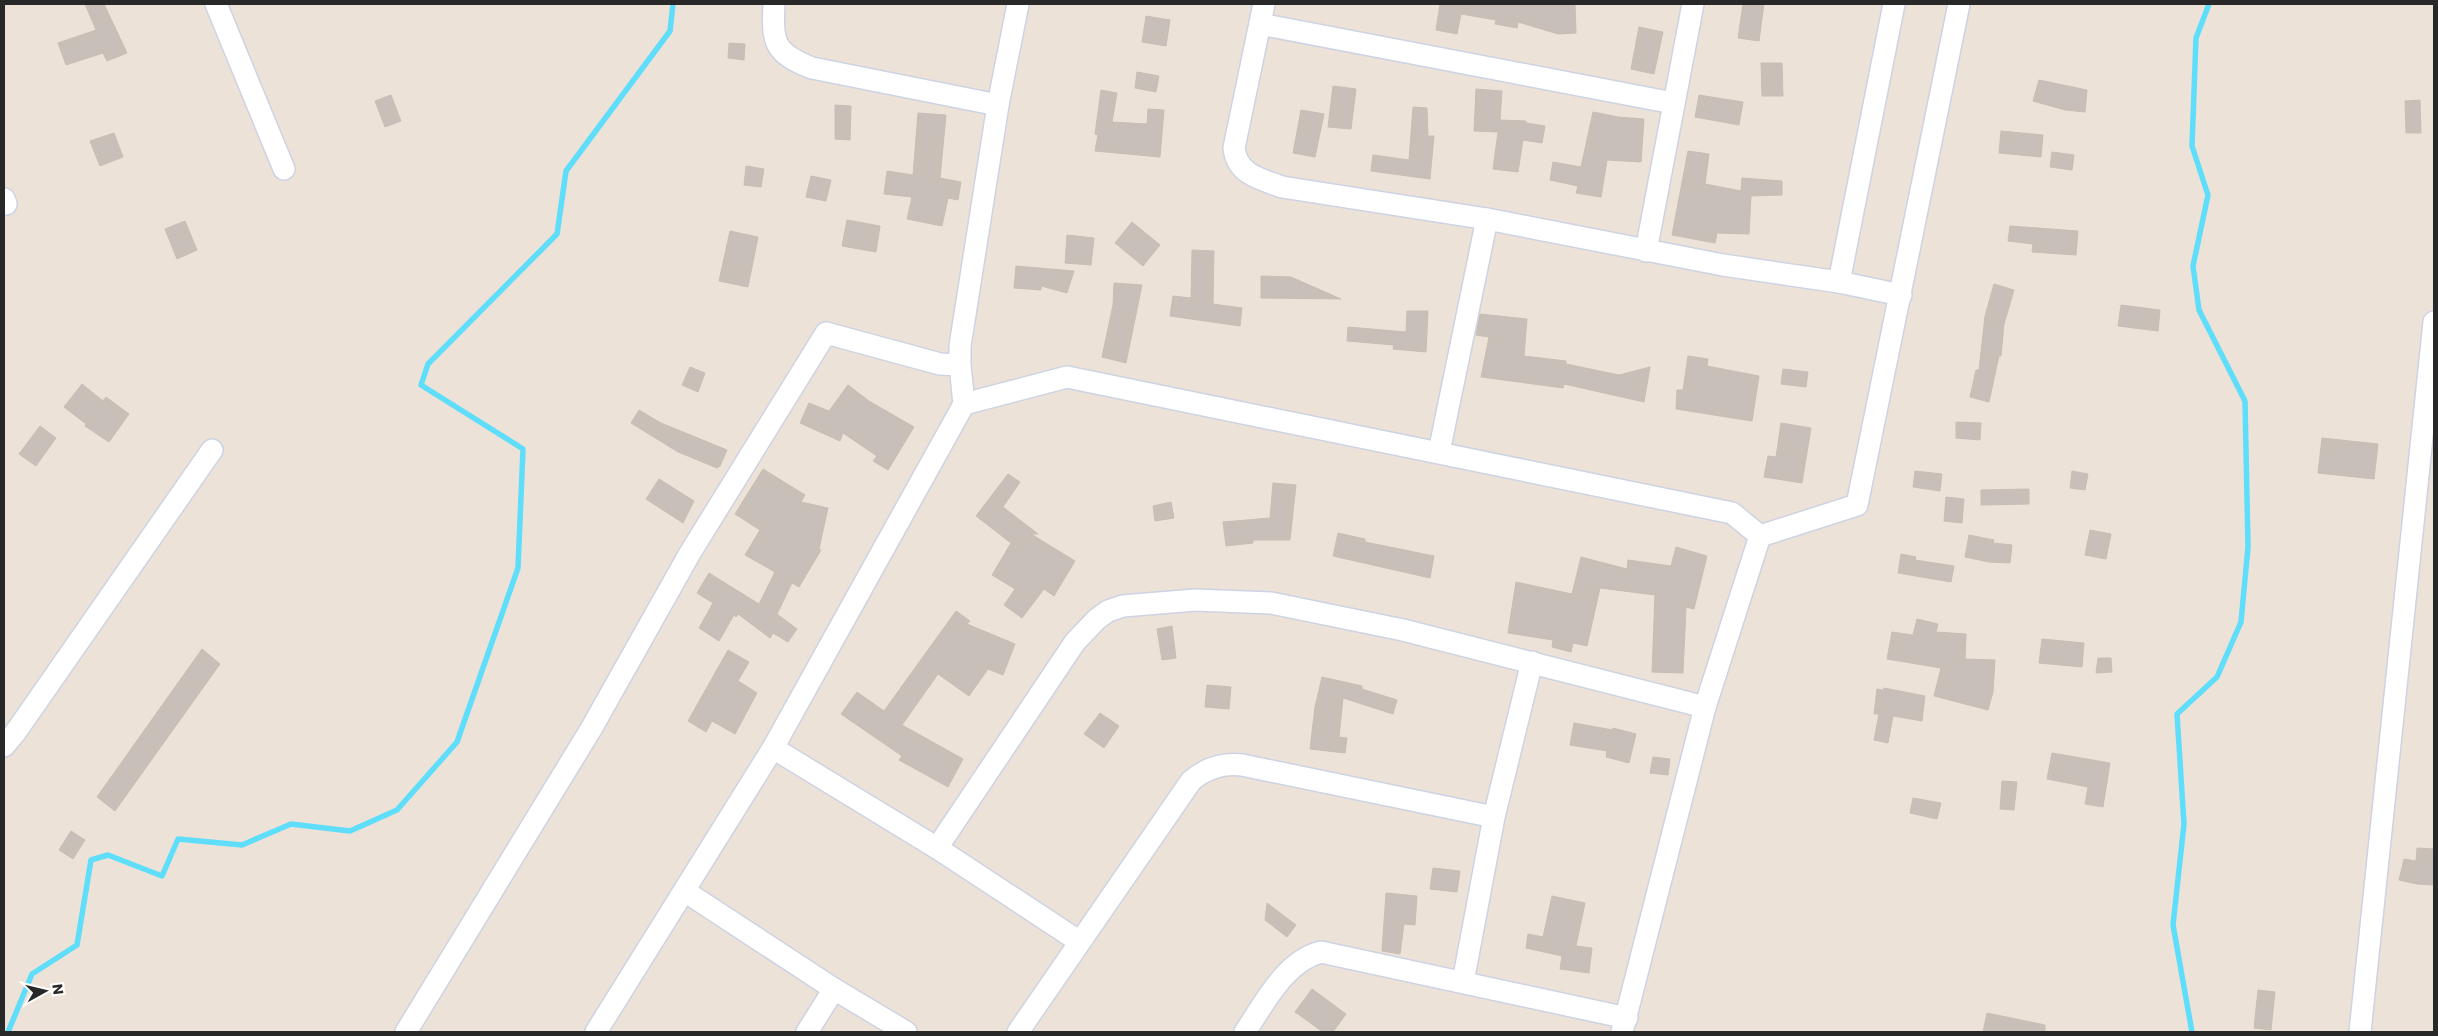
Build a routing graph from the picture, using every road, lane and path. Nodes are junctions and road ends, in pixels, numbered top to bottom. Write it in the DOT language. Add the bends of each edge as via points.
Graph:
graph roads {
  1 [pos="216,4"];
  2 [pos="774,4"];
  3 [pos="1018,4"];
  4 [pos="1693,4"];
  5 [pos="1894,4"];
  6 [pos="1959,4"];
  7 [pos="1262,14"];
  8 [pos="1673,103"];
  9 [pos="998,104"];
  10 [pos="284,169"];
  11 [pos="1487,219"];
  12 [pos="1646,251"];
  13 [pos="1839,282"];
  14 [pos="1901,295"];
  15 [pos="2434,322"];
  16 [pos="960,365"];
  17 [pos="964,404"];
  18 [pos="212,450"];
  19 [pos="1439,452"];
  20 [pos="1760,536"];
  21 [pos="1532,662"];
  22 [pos="1705,708"];
  23 [pos="4,746"];
  24 [pos="773,748"];
  25 [pos="1494,817"];
  26 [pos="938,848"];
  27 [pos="686,892"];
  28 [pos="1080,942"];
  29 [pos="1463,982"];
  30 [pos="834,989"];
  31 [pos="1625,1025"];
  32 [pos="406,1032"];
  33 [pos="596,1032"];
  34 [pos="807,1032"];
  35 [pos="906,1032"];
  36 [pos="1018,1032"];
  37 [pos="1245,1032"];
  38 [pos="2360,1032"];
  1 -- 10 [label="street"];
  2 -- 9 [label="street" via="774,36 791,60 812,68"];
  3 -- 9 [label="street"];
  4 -- 8 [label="street"];
  5 -- 13 [label="street"];
  6 -- 14 [label="street"];
  7 -- 8 [label="street"];
  7 -- 11 [label="street" via="1234,148 1237,161 1245,171 1282,187"];
  8 -- 12 [label="street"];
  9 -- 16 [label="street" via="964,318"];
  11 -- 12 [label="street"];
  11 -- 19 [label="street"];
  12 -- 13 [label="street"];
  13 -- 14 [label="street"];
  14 -- 20 [label="street" via="1857,505"];
  15 -- 38 [label="street"];
  16 -- 17 [label="street"];
  16 -- 32 [label="street" via="940,364 826,333 690,553 591,729"];
  17 -- 19 [label="street" via="1068,377"];
  17 -- 24 [label="street"];
  18 -- 23 [label="street"];
  19 -- 20 [label="street" via="1732,513"];
  20 -- 22 [label="street"];
  21 -- 22 [label="street"];
  21 -- 25 [label="street"];
  21 -- 26 [label="street" via="1403,630 1271,603 1195,600 1123,606 1097,619 1075,642"];
  22 -- 31 [label="street"];
  24 -- 26 [label="street"];
  24 -- 27 [label="street"];
  25 -- 28 [label="street" via="1242,765 1217,766 1191,781"];
  25 -- 29 [label="street"];
  26 -- 28 [label="street"];
  27 -- 30 [label="street"];
  27 -- 33 [label="street"];
  28 -- 36 [label="street"];
  29 -- 31 [label="street"];
  29 -- 37 [label="street" via="1321,952 1299,964 1277,984"];
  30 -- 34 [label="street"];
  30 -- 35 [label="street"];
}
